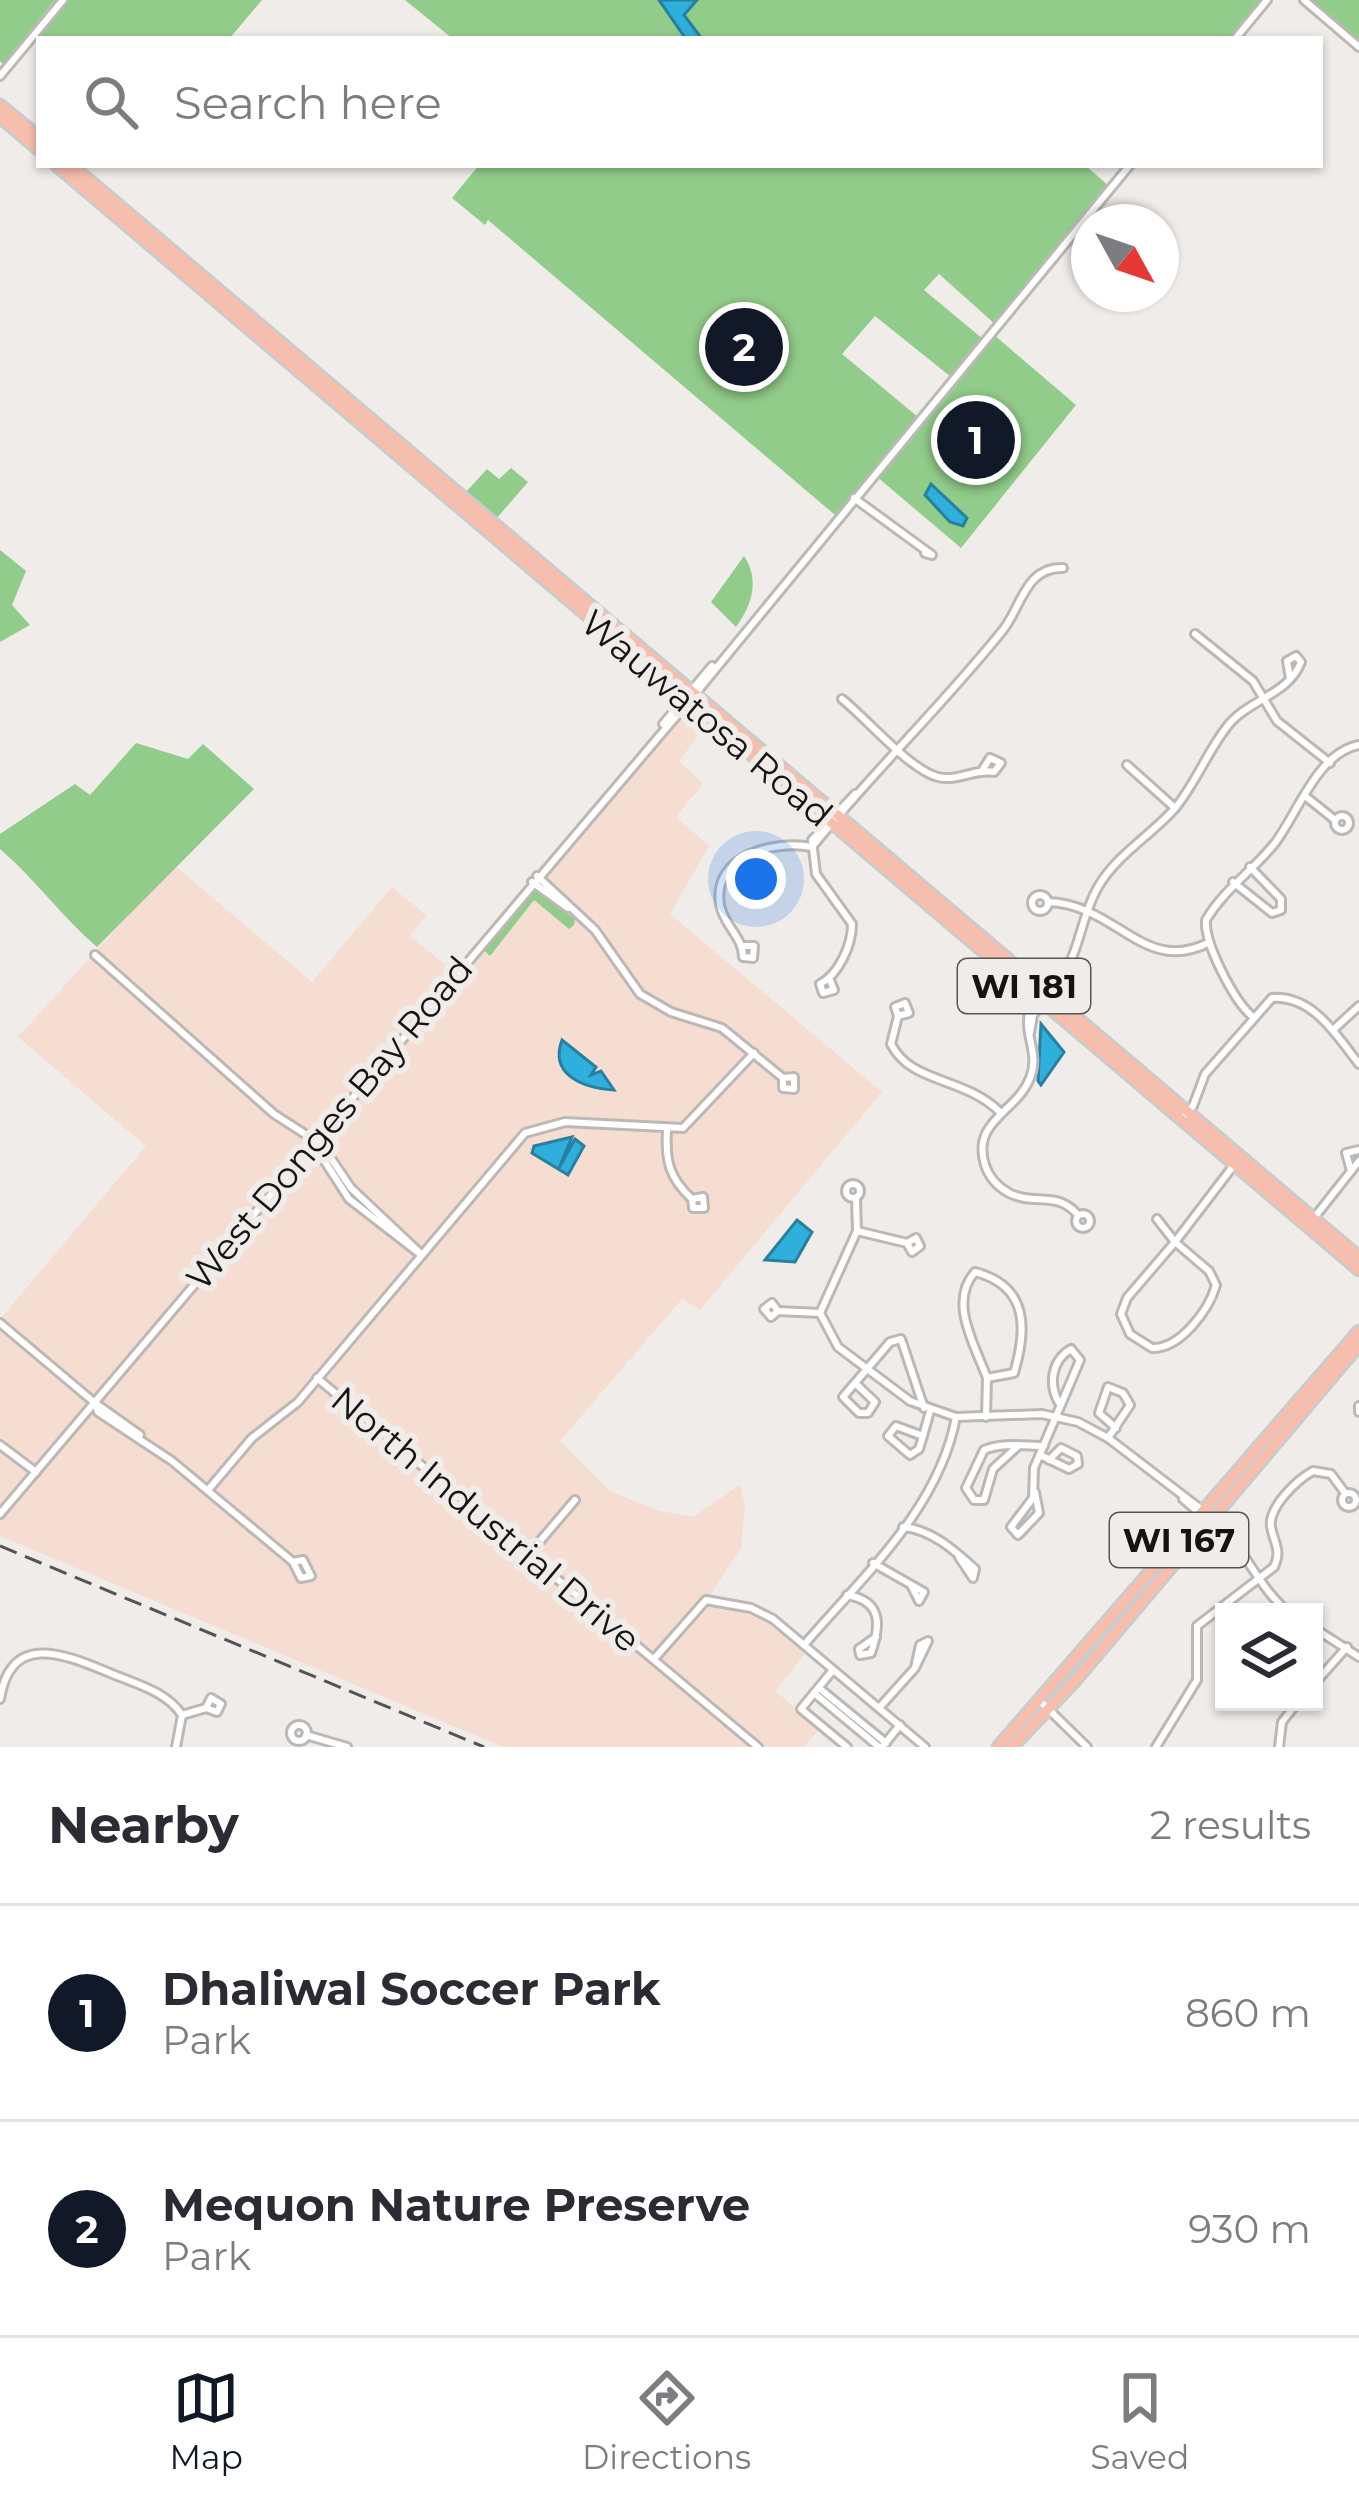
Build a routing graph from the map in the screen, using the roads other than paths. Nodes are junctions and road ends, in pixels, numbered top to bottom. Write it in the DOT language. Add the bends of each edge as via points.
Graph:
graph roads {
  1 [pos="63,0"];
  2 [pos="1267,0"];
  3 [pos="1304,0"];
  4 [pos="1237,36"];
  5 [pos="1359,47"];
  6 [pos="0,76"];
  7 [pos="0,105"];
  8 [pos="0,117"];
  9 [pos="36,135"];
  10 [pos="36,147"];
  11 [pos="60,168"];
  12 [pos="74,168"];
  13 [pos="1128,168"];
  14 [pos="854,498"];
  15 [pos="925,553"];
  16 [pos="1063,568"];
  17 [pos="1195,634"];
  18 [pos="1290,679"];
  19 [pos="689,696"];
  20 [pos="842,699"];
  21 [pos="1264,699"];
  22 [pos="1359,745"];
  23 [pos="900,749"];
  24 [pos="1330,764"];
  25 [pos="1127,765"];
  26 [pos="982,769"];
  27 [pos="1304,795"];
  28 [pos="1175,808"];
  29 [pos="833,818"];
  30 [pos="1335,820"];
  31 [pos="812,847"];
  32 [pos="1249,866"];
  33 [pos="535,879"];
  34 [pos="1233,882"];
  35 [pos="1048,902"];
  36 [pos="1089,912"];
  37 [pos="1208,943"];
  38 [pos="744,946"];
  39 [pos="95,955"];
  40 [pos="830,980"];
  41 [pos="1044,996"];
  42 [pos="1359,1006"];
  43 [pos="898,1016"];
  44 [pos="1252,1016"];
  45 [pos="1334,1029"];
  46 [pos="754,1053"];
  47 [pos="1358,1063"];
  48 [pos="783,1078"];
  49 [pos="1000,1112"];
  50 [pos="1184,1116"];
  51 [pos="667,1130"];
  52 [pos="313,1143"];
  53 [pos="1359,1150"];
  54 [pos="1359,1161"];
  55 [pos="1237,1162"];
  56 [pos="1352,1171"];
  57 [pos="856,1198"];
  58 [pos="692,1199"];
  59 [pos="1078,1216"];
  60 [pos="1314,1218"];
  61 [pos="1157,1219"];
  62 [pos="857,1231"];
  63 [pos="1174,1242"];
  64 [pos="907,1243"];
  65 [pos="421,1254"];
  66 [pos="1356,1263"];
  67 [pos="778,1311"];
  68 [pos="820,1313"];
  69 [pos="0,1323"];
  70 [pos="1359,1331"];
  71 [pos="1359,1345"];
  72 [pos="866,1369"];
  73 [pos="317,1378"];
  74 [pos="987,1378"];
  75 [pos="855,1383"];
  76 [pos="94,1403"];
  77 [pos="1059,1403"];
  78 [pos="927,1409"];
  79 [pos="1055,1416"];
  80 [pos="986,1417"];
  81 [pos="956,1418"];
  82 [pos="1116,1428"];
  83 [pos="923,1436"];
  84 [pos="1108,1438"];
  85 [pos="0,1445"];
  86 [pos="1044,1445"];
  87 [pos="1018,1446"];
  88 [pos="1040,1455"];
  89 [pos="1049,1460"];
  90 [pos="36,1472"];
  91 [pos="208,1490"];
  92 [pos="1035,1492"];
  93 [pos="1345,1493"];
  94 [pos="575,1500"];
  95 [pos="0,1514"];
  96 [pos="1206,1517"];
  97 [pos="903,1527"];
  98 [pos="529,1554"];
  99 [pos="959,1557"];
  100 [pos="293,1562"];
  101 [pos="873,1563"];
  102 [pos="1257,1580"];
  103 [pos="911,1585"];
  104 [pos="847,1595"];
  105 [pos="1279,1603"];
  106 [pos="1323,1633"];
  107 [pos="877,1637"];
  108 [pos="805,1645"];
  109 [pos="1347,1647"];
  110 [pos="1359,1657"];
  111 [pos="654,1660"];
  112 [pos="915,1668"];
  113 [pos="834,1669"];
  114 [pos="1323,1674"];
  115 [pos="816,1690"];
  116 [pos="0,1699"];
  117 [pos="1043,1705"];
  118 [pos="206,1708"];
  119 [pos="880,1708"];
  120 [pos="1291,1711"];
  121 [pos="182,1715"];
  122 [pos="900,1726"];
  123 [pos="306,1735"];
  124 [pos="882,1745"];
  125 [pos="176,1747"];
  126 [pos="347,1747"];
  127 [pos="758,1747"];
  128 [pos="848,1747"];
  129 [pos="926,1747"];
  130 [pos="998,1747"];
  131 [pos="1012,1747"];
  132 [pos="1087,1747"];
  133 [pos="1156,1747"];
  134 [pos="1279,1747"];
  1 -- 6 [label="street"];
  2 -- 4 [label="street"];
  3 -- 5 [label="street"];
  7 -- 9 [label="main road"];
  8 -- 10 [label="main road"];
  11 -- 19 [label="main road, Wauwatosa Road / WI 181"];
  12 -- 19 [label="main road, Wauwatosa Road / WI 181"];
  13 -- 14 [label="street, West Donges Bay Road"];
  14 -- 15 [label="street"];
  14 -- 19 [label="street, West Donges Bay Road"];
  16 -- 23 [label="street" via="1028,584 1002,632"];
  17 -- 21 [label="street"];
  18 -- 21 [label="street"];
  19 -- 29 [label="main road, Wauwatosa Road / WI 181"];
  19 -- 29 [label="main road, Wauwatosa Road / WI 181"];
  19 -- 33 [label="street, West Donges Bay Road"];
  20 -- 23 [label="street"];
  21 -- 24 [label="street" via="1277,721"];
  21 -- 28 [label="street" via="1229,723"];
  22 -- 24 [label="street"];
  23 -- 26 [label="street" via="938,777"];
  23 -- 29 [label="street"];
  24 -- 27 [label="street"];
  25 -- 28 [label="street"];
  27 -- 30 [label="street"];
  27 -- 32 [label="street" via="1277,841"];
  28 -- 36 [label="street" via="1115,863"];
  29 -- 31 [label="street"];
  29 -- 41 [label="main road, Wauwatosa Road / WI 181"];
  31 -- 38 [label="street" via="760,847 726,880 722,910"];
  31 -- 40 [label="street" via="816,874 853,931"];
  32 -- 34 [label="street"];
  32 -- 34 [label="street" via="1281,899 1281,910 1272,913"];
  33 -- 46 [label="street" via="599,934 640,994 722,1028"];
  33 -- 52 [label="street, West Donges Bay Road"];
  34 -- 37 [label="street" via="1206,920"];
  35 -- 36 [label="street"];
  36 -- 37 [label="street" via="1154,951 1176,954"];
  36 -- 41 [label="street" via="1081,945"];
  37 -- 44 [label="street"];
  39 -- 52 [label="street"];
  41 -- 49 [label="street" via="1028,1018 1031,1075"];
  41 -- 50 [label="main road, Wauwatosa Road / WI 181"];
  42 -- 45 [label="street"];
  43 -- 49 [label="street" via="891,1044 901,1060 970,1088"];
  44 -- 45 [label="street" via="1272,998 1290,998"];
  44 -- 50 [label="street" via="1205,1074"];
  45 -- 47 [label="street"];
  46 -- 48 [label="street"];
  46 -- 51 [label="street" via="695,1120"];
  49 -- 59 [label="street" via="982,1144 994,1182 1021,1197 1058,1199"];
  50 -- 55 [label="main road, Wauwatosa Road / WI 181"];
  51 -- 58 [label="street" via="668,1167"];
  51 -- 65 [label="street" via="535,1127"];
  52 -- 65 [label="street"];
  52 -- 76 [label="street, West Donges Bay Road"];
  53 -- 56 [label="street" via="1346,1153"];
  54 -- 56 [label="street"];
  55 -- 60 [label="main road, Wauwatosa Road / WI 181"];
  55 -- 63 [label="street"];
  55 -- 66 [label="main road, Wauwatosa Road / WI 181"];
  56 -- 60 [label="street"];
  57 -- 62 [label="street"];
  60 -- 66 [label="main road, Wauwatosa Road / WI 181"];
  61 -- 63 [label="street"];
  62 -- 64 [label="street"];
  62 -- 68 [label="street"];
  63 -- 63 [label="street" via="1121,1314 1130,1334 1152,1348 1178,1340 1216,1285"];
  65 -- 73 [label="street"];
  67 -- 68 [label="street"];
  68 -- 72 [label="street" via="831,1339"];
  69 -- 76 [label="street"];
  70 -- 96 [label="main road, WI 167"];
  71 -- 96 [label="main road, WI 167"];
  72 -- 75 [label="street"];
  72 -- 78 [label="street"];
  72 -- 78 [label="street" via="890,1342 904,1341"];
  73 -- 91 [label="street"];
  73 -- 98 [label="street, North Industrial Drive"];
  74 -- 74 [label="street" via="1014,1372 1025,1329 1015,1300 975,1272 962,1310"];
  74 -- 80 [label="street"];
  75 -- 75 [label="street" via="844,1400 868,1413 875,1402"];
  76 -- 90 [label="street, West Donges Bay Road"];
  76 -- 91 [label="street"];
  77 -- 77 [label="street" via="1080,1360 1071,1348 1053,1376"];
  77 -- 79 [label="street"];
  78 -- 81 [label="street"];
  78 -- 83 [label="street"];
  79 -- 80 [label="street"];
  79 -- 84 [label="street"];
  79 -- 86 [label="street"];
  80 -- 81 [label="street"];
  81 -- 97 [label="street" via="939,1479"];
  82 -- 82 [label="street" via="1130,1405 1108,1387 1099,1413"];
  82 -- 84 [label="street"];
  83 -- 83 [label="street" via="896,1426 888,1436 910,1455"];
  84 -- 96 [label="street"];
  85 -- 90 [label="street"];
  86 -- 87 [label="street"];
  86 -- 88 [label="street"];
  87 -- 87 [label="street" via="984,1450 966,1488 974,1500 984,1500 993,1469"];
  88 -- 89 [label="street"];
  88 -- 92 [label="street"];
  89 -- 89 [label="street" via="1069,1469 1078,1464 1061,1448"];
  90 -- 95 [label="street, West Donges Bay Road"];
  91 -- 100 [label="street"];
  92 -- 92 [label="street" via="1011,1526 1018,1535 1039,1513"];
  93 -- 102 [label="street" via="1326,1472 1301,1479 1275,1509 1280,1553"];
  94 -- 98 [label="street"];
  96 -- 102 [label="street" via="1238,1545"];
  96 -- 117 [label="main road, WI 167"];
  97 -- 99 [label="street" via="921,1528"];
  97 -- 101 [label="street"];
  98 -- 111 [label="street, North Industrial Drive"];
  101 -- 103 [label="street"];
  101 -- 104 [label="street"];
  102 -- 105 [label="street"];
  102 -- 133 [label="street" via="1197,1626 1197,1680"];
  104 -- 107 [label="street" via="874,1609"];
  104 -- 108 [label="street"];
  106 -- 109 [label="street"];
  108 -- 111 [label="street" via="760,1612 706,1600"];
  108 -- 113 [label="street"];
  109 -- 110 [label="street"];
  109 -- 114 [label="street"];
  111 -- 127 [label="street, North Industrial Drive"];
  112 -- 119 [label="street"];
  113 -- 115 [label="street"];
  113 -- 119 [label="street"];
  115 -- 124 [label="street"];
  115 -- 128 [label="street" via="801,1709"];
  116 -- 121 [label="street" via="17,1662 45,1652 160,1694"];
  117 -- 130 [label="main road, WI 167"];
  117 -- 131 [label="main road, WI 167"];
  117 -- 132 [label="street"];
  118 -- 121 [label="street"];
  119 -- 122 [label="street"];
  120 -- 134 [label="street"];
  121 -- 125 [label="street"];
  122 -- 124 [label="street"];
  122 -- 129 [label="street"];
  123 -- 126 [label="street"];
}
